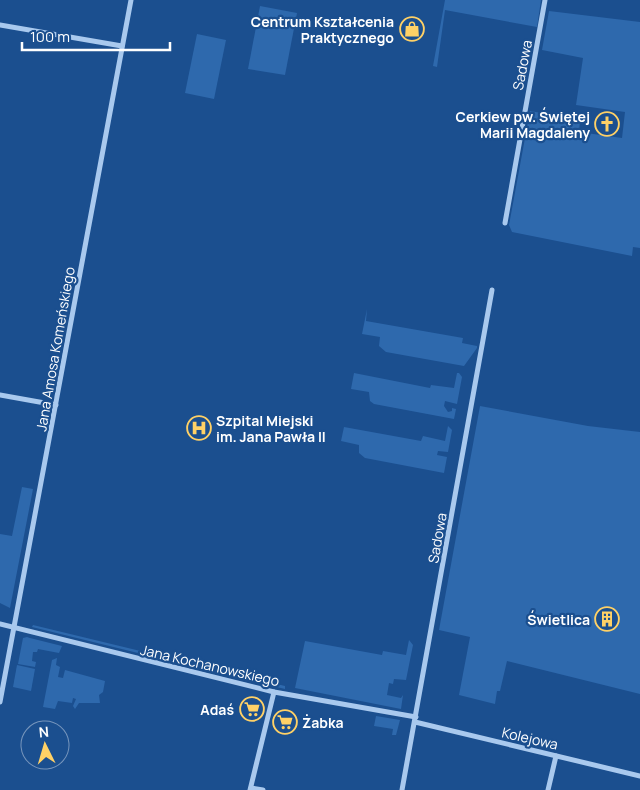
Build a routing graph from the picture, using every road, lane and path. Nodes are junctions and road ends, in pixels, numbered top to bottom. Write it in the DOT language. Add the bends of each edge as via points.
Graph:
graph roads {
  1 [pos="131,0"];
  2 [pos="545,0"];
  3 [pos="0,25"];
  4 [pos="122,46"];
  5 [pos="505,223"];
  6 [pos="492,290"];
  7 [pos="0,395"];
  8 [pos="56,405"];
  9 [pos="0,624"];
  10 [pos="15,630"];
  11 [pos="274,692"];
  12 [pos="0,702"];
  13 [pos="416,719"];
  14 [pos="556,756"];
  15 [pos="640,776"];
  16 [pos="250,789"];
  17 [pos="263,790"];
  18 [pos="402,790"];
  19 [pos="548,790"];
  1 -- 4 [label="street, Jana Amosa Komeńskiego"];
  2 -- 5 [label="street, Sadowa"];
  3 -- 4 [label="street"];
  4 -- 8 [label="street, Jana Amosa Komeńskiego"];
  6 -- 13 [label="street, Sadowa"];
  7 -- 8 [label="street"];
  8 -- 10 [label="street, Jana Amosa Komeńskiego"];
  9 -- 10 [label="street, Jana Kochanowskiego"];
  10 -- 11 [label="street, Jana Kochanowskiego"];
  10 -- 12 [label="street, Jana Amosa Komeńskiego"];
  11 -- 13 [label="street, Jana Kochanowskiego"];
  11 -- 16 [label="street"];
  13 -- 14 [label="street, Kolejowa"];
  13 -- 18 [label="street, Sadowa"];
  14 -- 15 [label="street, Kolejowa"];
  14 -- 19 [label="street"];
  16 -- 17 [label="street"];
}
